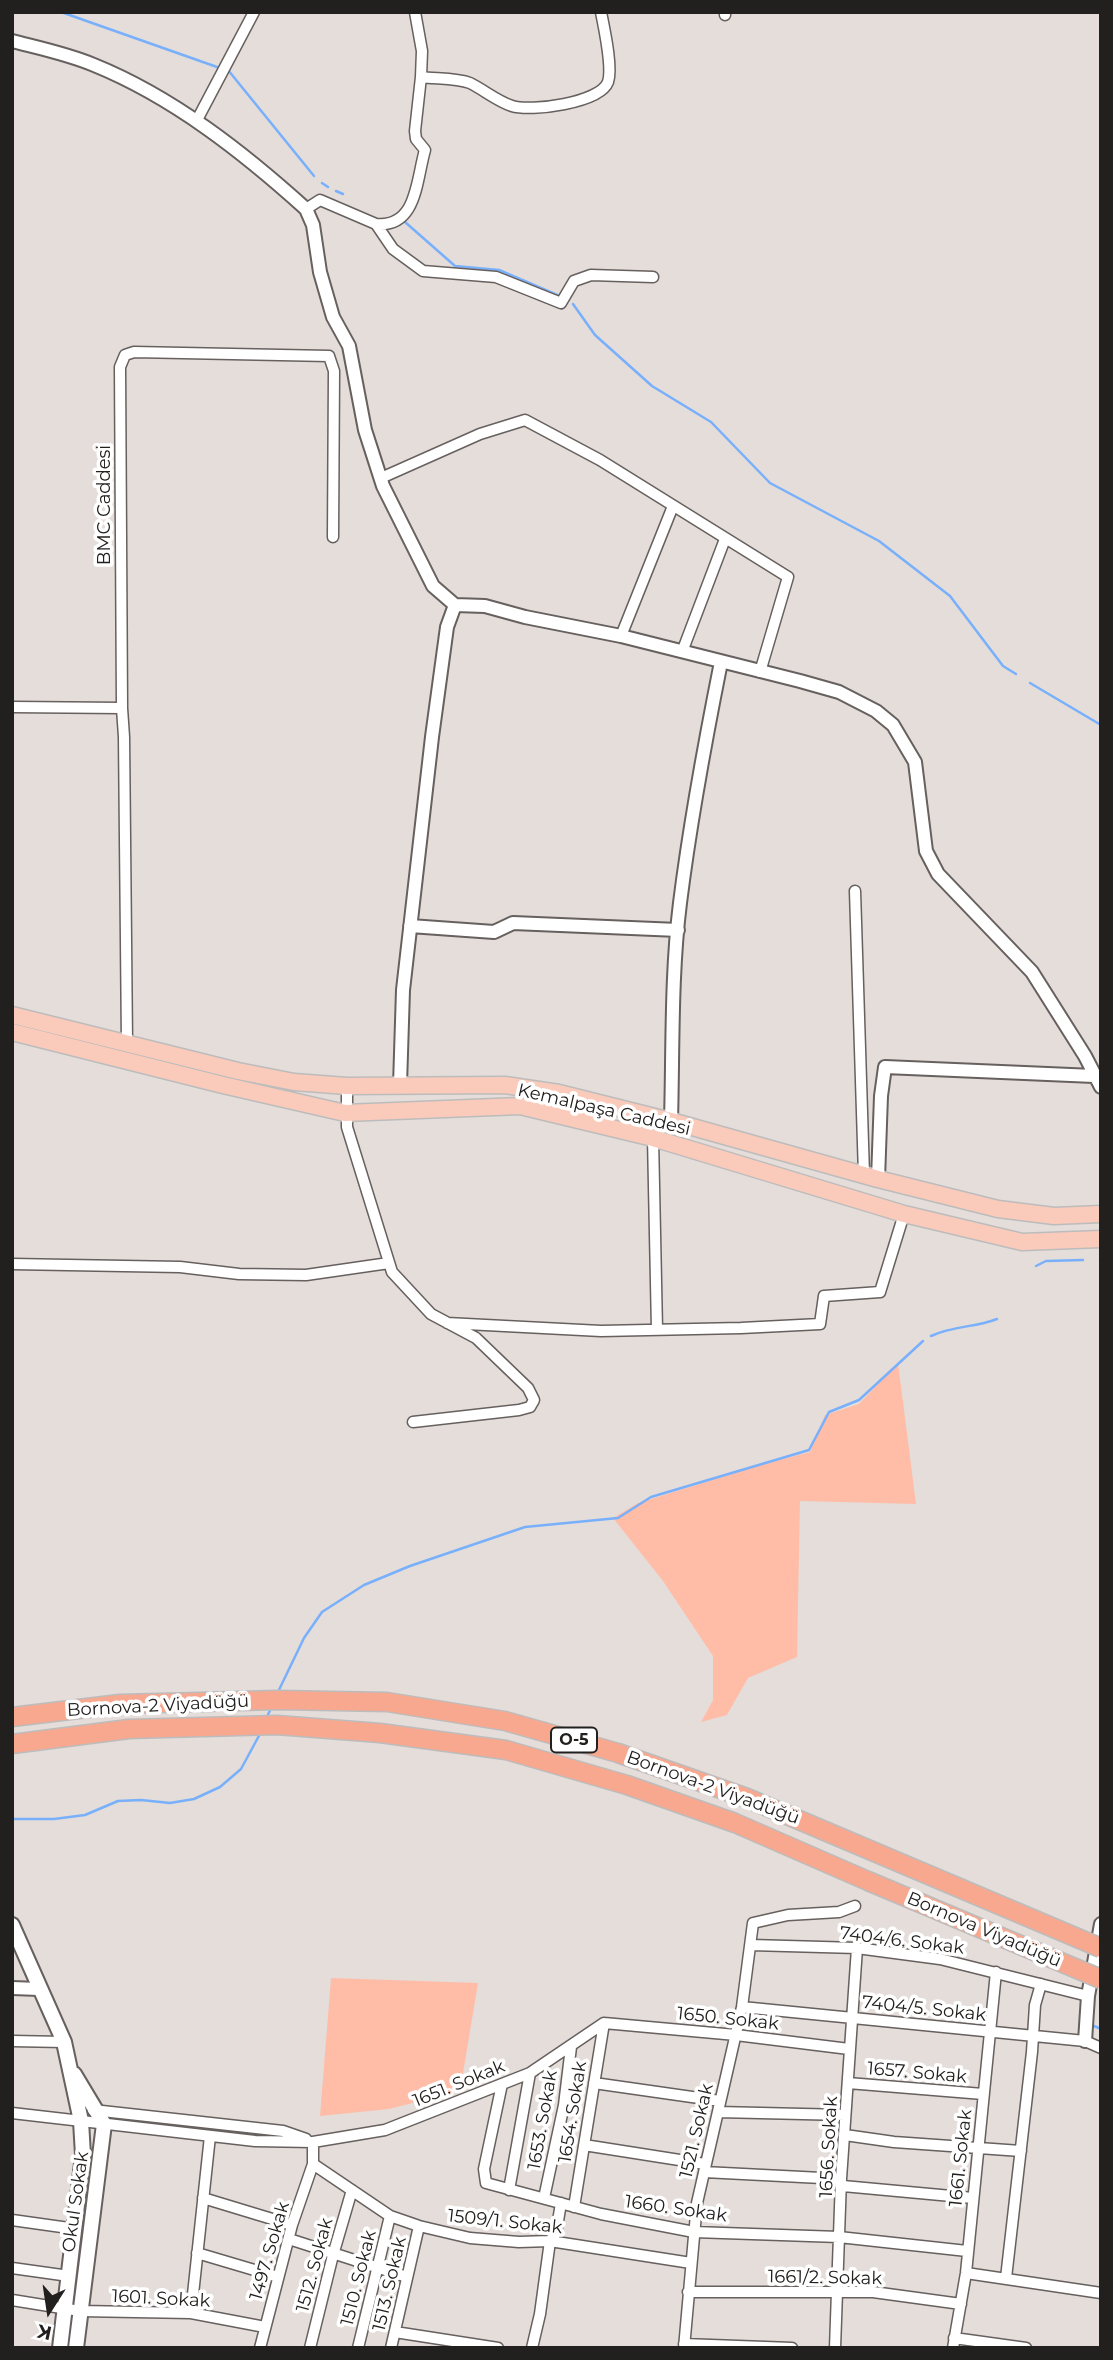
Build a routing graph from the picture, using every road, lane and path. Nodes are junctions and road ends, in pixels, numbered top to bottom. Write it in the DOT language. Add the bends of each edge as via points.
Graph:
graph roads {
  1 [pos="254,12"];
  2 [pos="415,12"];
  3 [pos="601,12"];
  4 [pos="12,41"];
  5 [pos="421,78"];
  6 [pos="197,120"];
  7 [pos="306,209"];
  8 [pos="376,224"];
  9 [pos="653,277"];
  10 [pos="381,478"];
  11 [pos="673,506"];
  12 [pos="333,537"];
  13 [pos="725,539"];
  14 [pos="455,605"];
  15 [pos="621,636"];
  16 [pos="682,652"];
  17 [pos="721,663"];
  18 [pos="760,672"];
  19 [pos="12,707"];
  20 [pos="121,708"];
  21 [pos="855,891"];
  22 [pos="410,926"];
  23 [pos="678,930"];
  24 [pos="12,1015"];
  25 [pos="12,1032"];
  26 [pos="127,1044"];
  27 [pos="1097,1082"];
  28 [pos="400,1085"];
  29 [pos="347,1086"];
  30 [pos="345,1113"];
  31 [pos="671,1121"];
  32 [pos="653,1138"];
  33 [pos="871,1177"];
  34 [pos="904,1214"];
  35 [pos="1101,1214"];
  36 [pos="1101,1239"];
  37 [pos="389,1263"];
  38 [pos="12,1264"];
  39 [pos="447,1323"];
  40 [pos="657,1330"];
  41 [pos="413,1422"];
  42 [pos="12,1717"];
  43 [pos="12,1744"];
  44 [pos="868,1881"];
  45 [pos="855,1906"];
  46 [pos="1101,1924"];
  47 [pos="14,1934"];
  48 [pos="751,1945"];
  49 [pos="857,1948"];
  50 [pos="1101,1948"];
  51 [pos="996,1972"];
  52 [pos="1101,1979"];
  53 [pos="1041,1984"];
  54 [pos="12,1988"];
  55 [pos="39,1989"];
  56 [pos="1088,1996"];
  57 [pos="742,2007"];
  58 [pos="852,2017"];
  59 [pos="604,2023"];
  60 [pos="992,2032"];
  61 [pos="736,2035"];
  62 [pos="1033,2038"];
  63 [pos="12,2041"];
  64 [pos="1085,2041"];
  65 [pos="64,2042"];
  66 [pos="571,2047"];
  67 [pos="1101,2048"];
  68 [pos="849,2049"];
  69 [pos="71,2070"];
  70 [pos="530,2073"];
  71 [pos="594,2083"];
  72 [pos="848,2083"];
  73 [pos="502,2084"];
  74 [pos="984,2094"];
  75 [pos="720,2101"];
  76 [pos="718,2112"];
  77 [pos="12,2113"];
  78 [pos="79,2114"];
  79 [pos="845,2115"];
  80 [pos="101,2118"];
  81 [pos="845,2135"];
  82 [pos="210,2136"];
  83 [pos="313,2142"];
  84 [pos="584,2145"];
  85 [pos="977,2150"];
  86 [pos="1021,2151"];
  87 [pos="313,2164"];
  88 [pos="705,2168"];
  89 [pos="842,2182"];
  90 [pos="352,2190"];
  91 [pos="509,2190"];
  92 [pos="203,2197"];
  93 [pos="544,2198"];
  94 [pos="973,2198"];
  95 [pos="561,2203"];
  96 [pos="574,2207"];
  97 [pos="390,2216"];
  98 [pos="12,2220"];
  99 [pos="292,2225"];
  100 [pos="419,2227"];
  101 [pos="76,2229"];
  102 [pos="694,2232"];
  103 [pos="839,2237"];
  104 [pos="289,2239"];
  105 [pos="550,2241"];
  106 [pos="967,2250"];
  107 [pos="197,2253"];
  108 [pos="333,2255"];
  109 [pos="691,2263"];
  110 [pos="12,2268"];
  111 [pos="378,2269"];
  112 [pos="966,2273"];
  113 [pos="69,2276"];
  114 [pos="278,2277"];
  115 [pos="407,2277"];
  116 [pos="1006,2278"];
  117 [pos="688,2292"];
  118 [pos="1101,2293"];
  119 [pos="836,2294"];
  120 [pos="12,2300"];
  121 [pos="961,2304"];
  122 [pos="64,2309"];
  123 [pos="80,2311"];
  124 [pos="191,2313"];
  125 [pos="265,2328"];
  126 [pos="395,2332"];
  127 [pos="954,2343"];
  128 [pos="458,2345"];
  129 [pos="684,2346"];
  130 [pos="60,2348"];
  131 [pos="76,2348"];
  132 [pos="260,2348"];
  133 [pos="310,2348"];
  134 [pos="358,2348"];
  135 [pos="391,2348"];
  136 [pos="498,2348"];
  137 [pos="532,2348"];
  138 [pos="792,2348"];
  139 [pos="835,2348"];
  140 [pos="1026,2348"];
  1 -- 6 [label="street"];
  2 -- 5 [label="street"];
  3 -- 5 [label="street" via="608,82 600,92 585,98 559,105 514,107 469,83"];
  4 -- 6 [label="street" via="94,65"];
  5 -- 8 [label="street" via="415,131 425,150 414,197 399,220 391,225"];
  6 -- 7 [label="street"];
  7 -- 8 [label="street" via="320,200"];
  7 -- 10 [label="street" via="333,317 349,346 365,429"];
  8 -- 9 [label="street" via="393,249 423,271 496,277 561,303 574,282 591,275"];
  10 -- 11 [label="street" via="480,434 525,420"];
  10 -- 14 [label="street" via="433,586"];
  11 -- 13 [label="street"];
  11 -- 15 [label="street"];
  12 -- 20 [label="street, BMC Caddesi" via="334,371 329,356 125,355 120,366"];
  13 -- 16 [label="street"];
  13 -- 18 [label="street" via="788,576"];
  14 -- 15 [label="street" via="485,606"];
  14 -- 22 [label="street" via="439,682"];
  15 -- 16 [label="street"];
  16 -- 17 [label="street"];
  17 -- 18 [label="street"];
  17 -- 23 [label="street"];
  18 -- 27 [label="street" via="839,692 892,725 915,762 926,851 938,874 1032,972"];
  19 -- 20 [label="street"];
  20 -- 26 [label="street, BMC Caddesi"];
  21 -- 33 [label="street"];
  22 -- 23 [label="street" via="494,932 513,923"];
  22 -- 28 [label="street"];
  23 -- 31 [label="street"];
  24 -- 26 [label="main road, Kemalpaşa Caddesi"];
  25 -- 30 [label="main road, Kemalpaşa Caddesi"];
  26 -- 29 [label="main road, Kemalpaşa Caddesi" via="294,1082"];
  27 -- 33 [label="street" via="885,1067"];
  28 -- 29 [label="main road, Kemalpaşa Caddesi"];
  28 -- 31 [label="main road, Kemalpaşa Caddesi" via="510,1086 559,1093"];
  29 -- 30 [label="street"];
  30 -- 32 [label="main road, Kemalpaşa Caddesi" via="520,1106"];
  30 -- 37 [label="street"];
  31 -- 33 [label="main road, Kemalpaşa Caddesi"];
  32 -- 34 [label="main road, Kemalpaşa Caddesi"];
  32 -- 40 [label="street"];
  33 -- 35 [label="main road, Kemalpaşa Caddesi" via="998,1209 1054,1216"];
  34 -- 36 [label="main road, Kemalpaşa Caddesi" via="1022,1242"];
  34 -- 40 [label="street" via="880,1292 824,1296 820,1324"];
  37 -- 38 [label="street" via="306,1275"];
  37 -- 39 [label="street" via="431,1314"];
  39 -- 40 [label="street"];
  39 -- 41 [label="street" via="476,1338 528,1388 534,1400 530,1407 519,1410"];
  42 -- 50 [label="highway, Bornova-2 Viyadüğü / O-5, bridge" via="120,1704 278,1700 387,1702 505,1721 618,1753 747,1798"];
  43 -- 44 [label="highway, Bornova-2 Viyadüğü / O-5" via="129,1729 277,1725 506,1750 735,1823"];
  44 -- 52 [label="highway, Bornova Viyadüğü / O-5, bridge"];
  45 -- 48 [label="street, 1521. Sokak" via="753,1923"];
  46 -- 56 [label="street"];
  47 -- 55 [label="main road, Okul Sokak"];
  48 -- 49 [label="street, 7404/6. Sokak"];
  48 -- 57 [label="street, 1521. Sokak"];
  49 -- 51 [label="street, 7404/6. Sokak"];
  49 -- 58 [label="street, 1656. Sokak"];
  51 -- 53 [label="street, 7404/6. Sokak"];
  51 -- 60 [label="street, 1661. Sokak"];
  53 -- 56 [label="street, 7404/6. Sokak"];
  53 -- 62 [label="street"];
  54 -- 55 [label="street"];
  55 -- 65 [label="main road, Okul Sokak"];
  56 -- 64 [label="street"];
  57 -- 58 [label="street, 7404/5. Sokak"];
  57 -- 61 [label="street, 1521. Sokak"];
  58 -- 60 [label="street, 7404/5. Sokak"];
  58 -- 68 [label="street, 1656. Sokak"];
  59 -- 61 [label="street, 1650. Sokak"];
  59 -- 66 [label="street, 1651. Sokak"];
  59 -- 71 [label="street, 1654. Sokak"];
  60 -- 62 [label="street, 7404/5. Sokak"];
  60 -- 74 [label="street, 1661. Sokak"];
  61 -- 68 [label="street, 1650. Sokak"];
  61 -- 75 [label="street, 1521. Sokak"];
  62 -- 64 [label="street, 7404/5. Sokak"];
  62 -- 86 [label="street"];
  63 -- 65 [label="street"];
  64 -- 67 [label="street, 7404/5. Sokak"];
  65 -- 69 [label="main road, Okul Sokak"];
  66 -- 70 [label="street, 1651. Sokak"];
  66 -- 93 [label="street, 1653. Sokak"];
  68 -- 72 [label="street, 1656. Sokak"];
  69 -- 78 [label="main road, Okul Sokak"];
  69 -- 80 [label="main road, Okul Sokak"];
  70 -- 73 [label="street, 1651. Sokak"];
  70 -- 91 [label="street"];
  71 -- 75 [label="street"];
  71 -- 84 [label="street, 1654. Sokak"];
  72 -- 74 [label="street, 1657. Sokak"];
  72 -- 79 [label="street, 1656. Sokak"];
  73 -- 83 [label="street, 1651. Sokak" via="385,2130"];
  73 -- 91 [label="street, 1660. Sokak" via="484,2169 486,2183"];
  74 -- 85 [label="street, 1661. Sokak"];
  75 -- 76 [label="street, 1521. Sokak"];
  76 -- 79 [label="street"];
  76 -- 88 [label="street, 1521. Sokak"];
  77 -- 78 [label="street"];
  78 -- 80 [label="street"];
  78 -- 80 [label="street"];
  78 -- 101 [label="main road, Okul Sokak" via="83,2155"];
  79 -- 81 [label="street, 1656. Sokak"];
  80 -- 82 [label="street"];
  80 -- 83 [label="street" via="283,2131"];
  80 -- 123 [label="main road, Okul Sokak"];
  81 -- 85 [label="street"];
  81 -- 89 [label="street, 1656. Sokak"];
  82 -- 83 [label="street"];
  82 -- 92 [label="street"];
  83 -- 87 [label="street"];
  84 -- 88 [label="street"];
  84 -- 96 [label="street, 1654. Sokak"];
  85 -- 86 [label="street"];
  85 -- 94 [label="street, 1661. Sokak"];
  86 -- 116 [label="street"];
  87 -- 90 [label="street, 1509/1. Sokak"];
  87 -- 99 [label="street, 1497. Sokak"];
  88 -- 89 [label="street"];
  88 -- 102 [label="street, 1521. Sokak"];
  89 -- 94 [label="street"];
  89 -- 103 [label="street, 1656. Sokak"];
  90 -- 97 [label="street, 1509/1. Sokak"];
  90 -- 108 [label="street, 1512. Sokak"];
  91 -- 93 [label="street, 1660. Sokak"];
  92 -- 99 [label="street"];
  92 -- 107 [label="street"];
  93 -- 95 [label="street, 1660. Sokak"];
  94 -- 106 [label="street, 1661. Sokak"];
  95 -- 96 [label="street, 1660. Sokak"];
  95 -- 105 [label="street" via="556,2233"];
  96 -- 102 [label="street, 1660. Sokak"];
  97 -- 100 [label="street, 1509/1. Sokak"];
  97 -- 111 [label="street, 1510. Sokak"];
  98 -- 101 [label="street"];
  99 -- 104 [label="street, 1497. Sokak"];
  100 -- 105 [label="street, 1509/1. Sokak" via="470,2238"];
  100 -- 115 [label="street, 1513. Sokak"];
  101 -- 113 [label="main road, Okul Sokak"];
  102 -- 103 [label="street, 1660. Sokak"];
  102 -- 109 [label="street, 1521. Sokak"];
  103 -- 106 [label="street, 1660. Sokak"];
  103 -- 119 [label="street, 1656. Sokak"];
  104 -- 108 [label="street"];
  104 -- 114 [label="street, 1497. Sokak"];
  105 -- 109 [label="street, 1509/1. Sokak"];
  105 -- 137 [label="street"];
  106 -- 112 [label="street, 1661. Sokak"];
  107 -- 114 [label="street"];
  107 -- 124 [label="street"];
  108 -- 111 [label="street"];
  108 -- 133 [label="street, 1512. Sokak"];
  109 -- 117 [label="street, 1521. Sokak"];
  110 -- 113 [label="street"];
  111 -- 115 [label="street"];
  111 -- 134 [label="street, 1510. Sokak"];
  112 -- 116 [label="street"];
  112 -- 121 [label="street, 1661. Sokak"];
  113 -- 122 [label="main road, Okul Sokak"];
  114 -- 125 [label="street, 1497. Sokak"];
  115 -- 126 [label="street, 1513. Sokak"];
  116 -- 118 [label="street"];
  117 -- 119 [label="street, 1661/2. Sokak"];
  117 -- 129 [label="street, 1521. Sokak"];
  119 -- 121 [label="street, 1661/2. Sokak" via="873,2292"];
  119 -- 139 [label="street, 1656. Sokak"];
  120 -- 122 [label="street, 1601. Sokak"];
  121 -- 127 [label="street, 1661. Sokak"];
  122 -- 123 [label="street, 1601. Sokak"];
  122 -- 130 [label="main road, Okul Sokak"];
  123 -- 124 [label="street, 1601. Sokak"];
  123 -- 131 [label="main road, Okul Sokak"];
  124 -- 125 [label="street, 1601. Sokak"];
  125 -- 132 [label="street, 1497. Sokak"];
  126 -- 128 [label="street"];
  126 -- 135 [label="street, 1513. Sokak"];
  127 -- 140 [label="street"];
  128 -- 136 [label="street"];
  129 -- 138 [label="street"];
}
